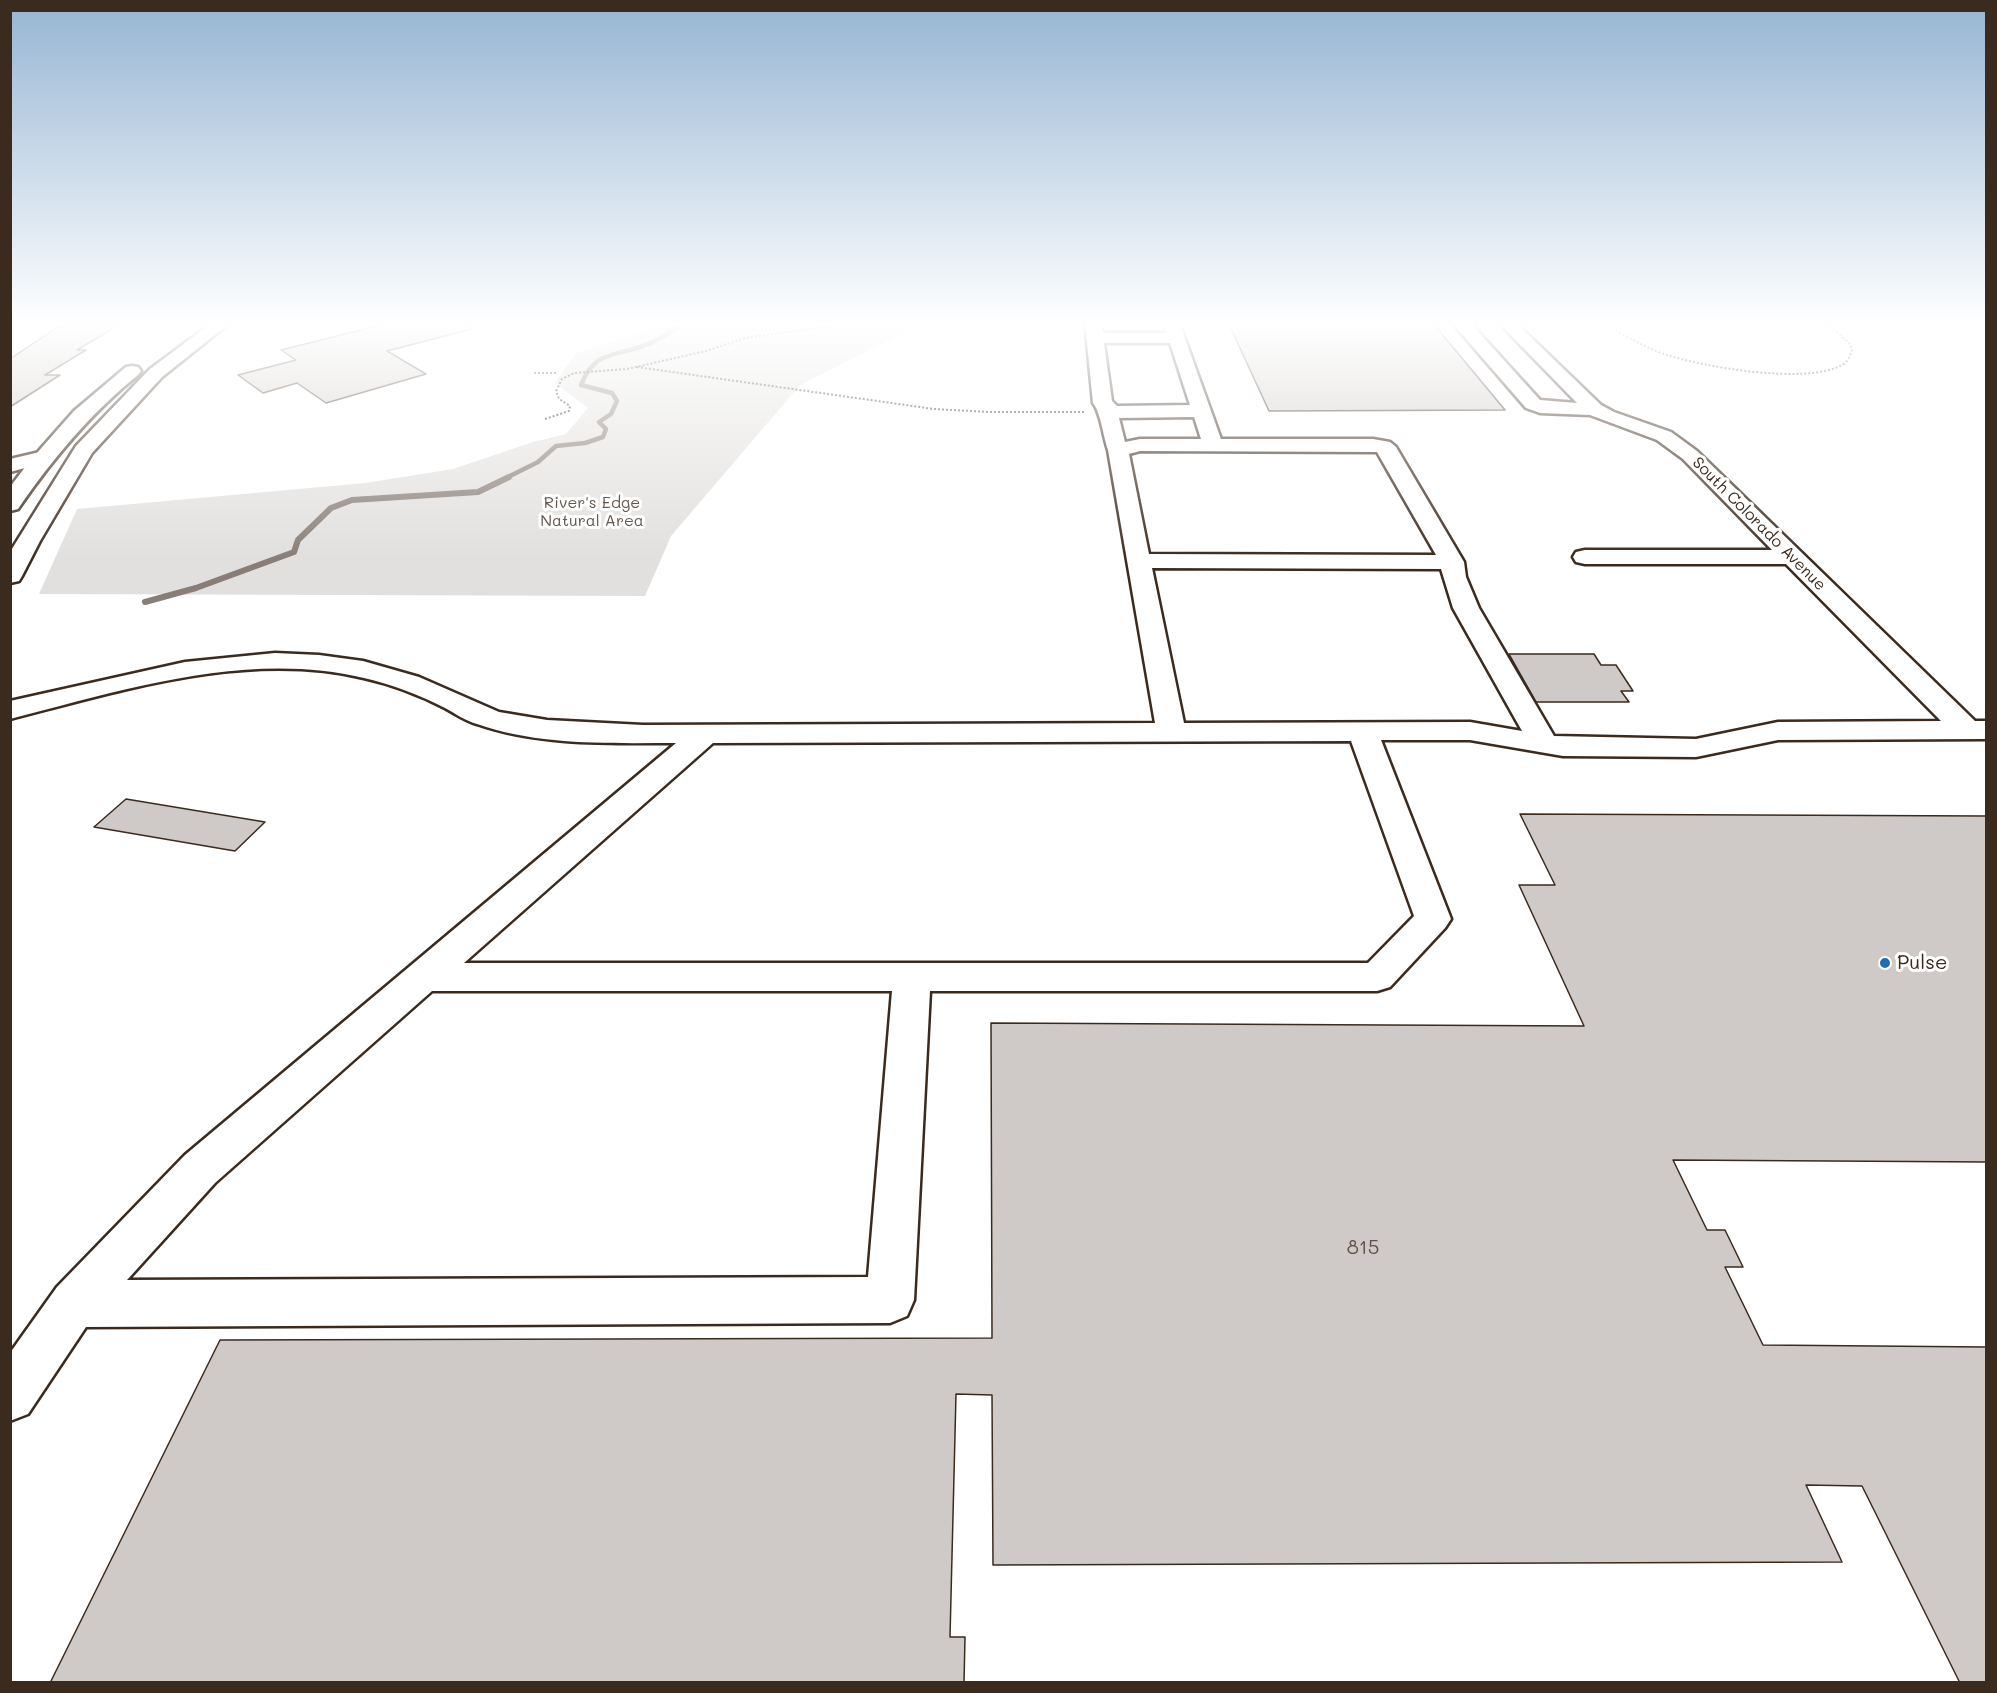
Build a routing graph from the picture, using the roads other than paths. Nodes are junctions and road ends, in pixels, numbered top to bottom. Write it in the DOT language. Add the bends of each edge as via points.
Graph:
graph roads {
  1 [pos="97,401"];
  2 [pos="1103,401"];
  3 [pos="1198,401"];
  4 [pos="1530,401"];
  5 [pos="1586,401"];
  6 [pos="128,402"];
  7 [pos="1594,409"];
  8 [pos="1201,411"];
  9 [pos="1109,412"];
  10 [pos="1213,445"];
  11 [pos="1118,450"];
  12 [pos="10,453"];
  13 [pos="39,458"];
  14 [pos="10,466"];
  15 [pos="10,504"];
  16 [pos="28,541"];
  17 [pos="1586,557"];
  18 [pos="1793,557"];
  19 [pos="1139,561"];
  20 [pos="1452,562"];
  21 [pos="10,576"];
  22 [pos="10,710"];
  23 [pos="1977,730"];
  24 [pos="1171,732"];
  25 [pos="1363,732"];
  26 [pos="705,734"];
  27 [pos="1544,744"];
  28 [pos="422,977"];
  29 [pos="912,977"];
  30 [pos="74,1304"];
  31 [pos="10,1396"];
  1 -- 13 [label="street"];
  2 -- 9 [label="street"];
  3 -- 8 [label="street"];
  4 -- 7 [label="street" via="1540,406"];
  5 -- 7 [label="street, South Colorado Avenue"];
  6 -- 13 [label="street" via="100,416 76,442"];
  6 -- 16 [label="street" via="82,452"];
  7 -- 18 [label="street, South Colorado Avenue" via="1670,440"];
  8 -- 9 [label="street"];
  8 -- 10 [label="street"];
  9 -- 11 [label="street"];
  10 -- 11 [label="street" via="1140,445"];
  10 -- 20 [label="street" via="1383,446"];
  11 -- 19 [label="street"];
  12 -- 13 [label="street"];
  13 -- 14 [label="street"];
  13 -- 15 [label="street"];
  13 -- 16 [label="street" via="56,467 11,532"];
  16 -- 21 [label="street"];
  17 -- 18 [label="street"];
  18 -- 23 [label="street, South Colorado Avenue"];
  19 -- 20 [label="street"];
  19 -- 24 [label="street"];
  20 -- 27 [label="street" via="1466,608"];
  22 -- 26 [label="street" via="185,670 288,661 364,670 453,701 488,718 518,724 643,734"];
  23 -- 27 [label="street" via="1778,731 1696,748"];
  24 -- 25 [label="street"];
  24 -- 26 [label="street"];
  25 -- 27 [label="street" via="1470,731"];
  25 -- 29 [label="street" via="1433,919 1377,977"];
  26 -- 28 [label="street"];
  28 -- 29 [label="street"];
  28 -- 30 [label="street" via="200,1169"];
  29 -- 30 [label="street" via="891,1300"];
  30 -- 31 [label="street"];
}
